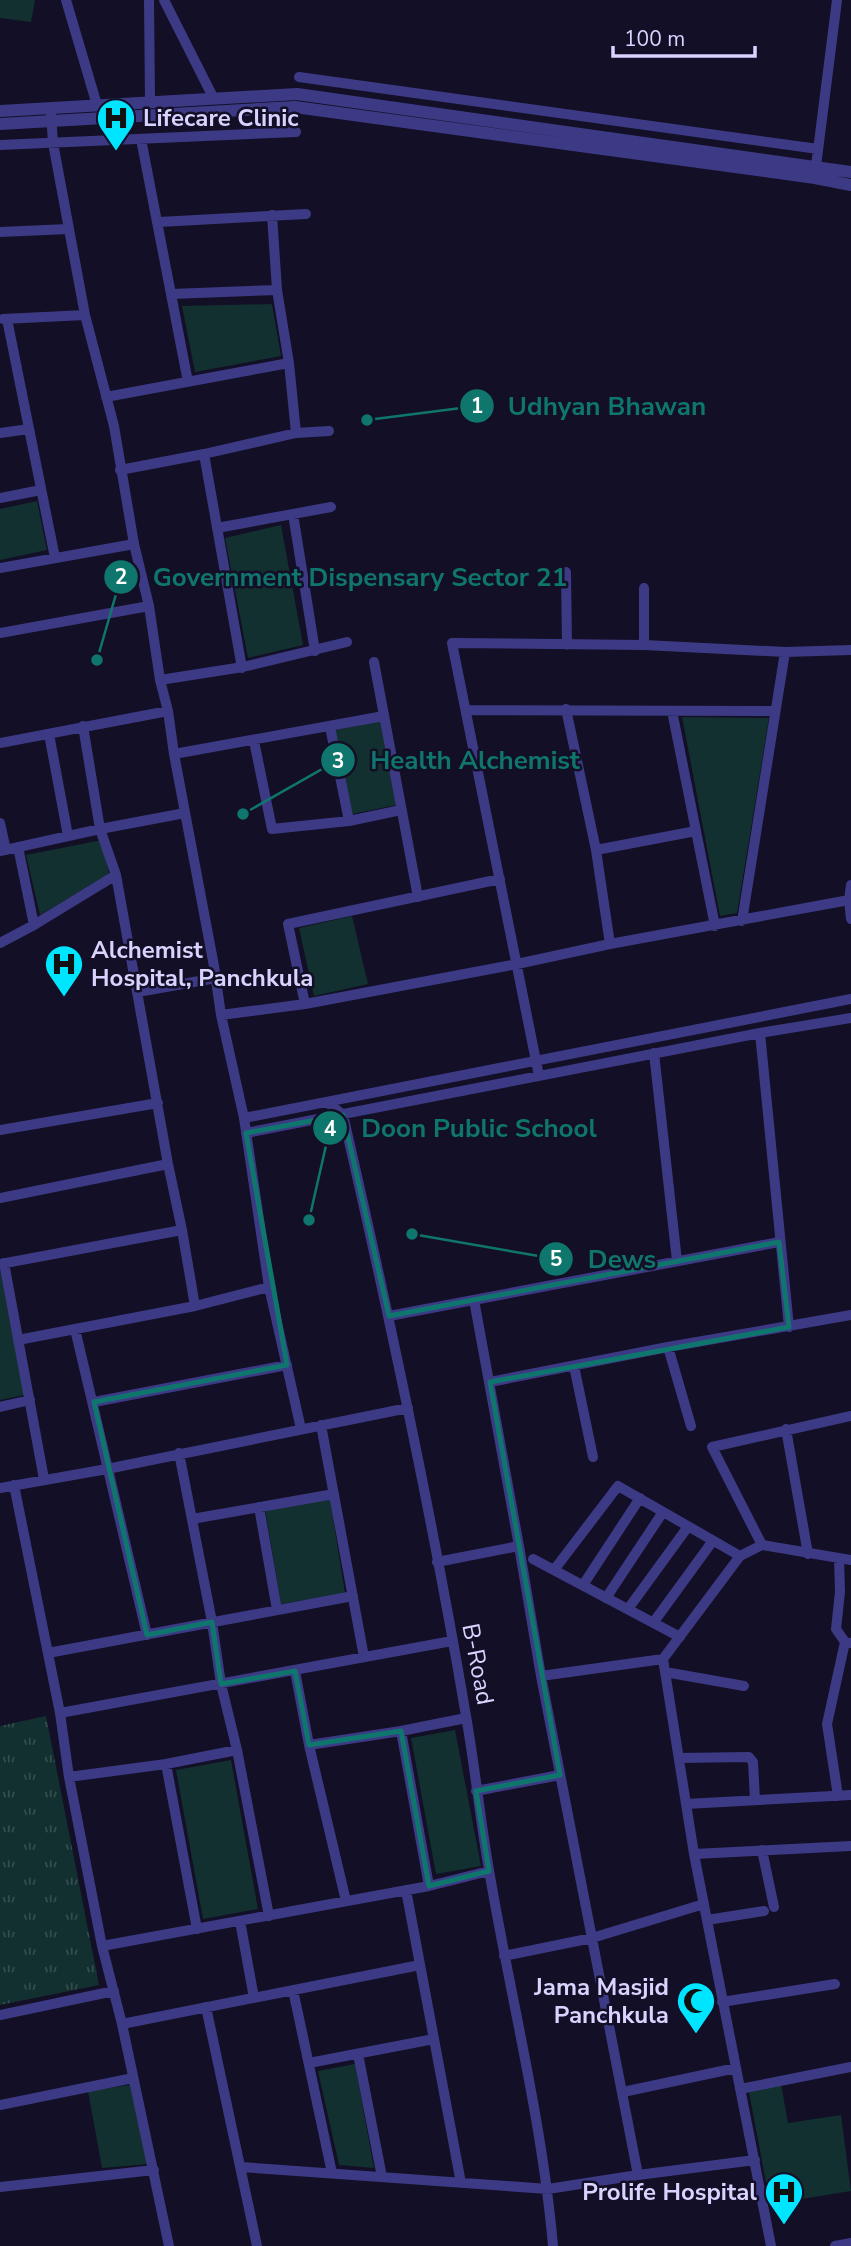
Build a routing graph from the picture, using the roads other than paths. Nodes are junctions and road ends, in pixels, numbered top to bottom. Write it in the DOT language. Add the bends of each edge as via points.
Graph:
graph roads {
  1 [pos="66,0"];
  2 [pos="149,0"];
  3 [pos="164,0"];
  4 [pos="172,0"];
  5 [pos="837,0"];
  6 [pos="171,13"];
  7 [pos="299,77"];
  8 [pos="214,99"];
  9 [pos="150,102"];
  10 [pos="97,105"];
  11 [pos="0,111"];
  12 [pos="51,115"];
  13 [pos="0,124"];
  14 [pos="296,132"];
  15 [pos="141,139"];
  16 [pos="54,143"];
  17 [pos="0,145"];
  18 [pos="818,149"];
  19 [pos="816,172"];
  20 [pos="851,172"];
  21 [pos="851,185"];
  22 [pos="306,214"];
  23 [pos="272,215"];
  24 [pos="159,222"];
  25 [pos="68,229"];
  26 [pos="0,232"];
  27 [pos="277,290"];
  28 [pos="171,294"];
  29 [pos="85,316"];
  30 [pos="3,319"];
  31 [pos="289,363"];
  32 [pos="188,382"];
  33 [pos="106,397"];
  34 [pos="29,429"];
  35 [pos="329,431"];
  36 [pos="0,433"];
  37 [pos="296,433"];
  38 [pos="204,454"];
  39 [pos="120,470"];
  40 [pos="41,490"];
  41 [pos="0,498"];
  42 [pos="331,507"];
  43 [pos="293,514"];
  44 [pos="217,528"];
  45 [pos="134,544"];
  46 [pos="55,558"];
  47 [pos="0,568"];
  48 [pos="566,572"];
  49 [pos="645,588"];
  50 [pos="149,606"];
  51 [pos="0,633"];
  52 [pos="347,642"];
  53 [pos="567,645"];
  54 [pos="644,646"];
  55 [pos="851,650"];
  56 [pos="315,651"];
  57 [pos="785,652"];
  58 [pos="374,662"];
  59 [pos="242,667"];
  60 [pos="160,680"];
  61 [pos="566,709"];
  62 [pos="466,710"];
  63 [pos="169,711"];
  64 [pos="672,711"];
  65 [pos="775,711"];
  66 [pos="384,716"];
  67 [pos="83,726"];
  68 [pos="330,727"];
  69 [pos="49,734"];
  70 [pos="254,741"];
  71 [pos="0,743"];
  72 [pos="174,754"];
  73 [pos="401,810"];
  74 [pos="185,813"];
  75 [pos="349,821"];
  76 [pos="0,823"];
  77 [pos="100,829"];
  78 [pos="696,831"];
  79 [pos="68,836"];
  80 [pos="18,847"];
  81 [pos="596,850"];
  82 [pos="3,851"];
  83 [pos="116,875"];
  84 [pos="500,879"];
  85 [pos="851,885"];
  86 [pos="418,897"];
  87 [pos="849,900"];
  88 [pos="851,919"];
  89 [pos="742,921"];
  90 [pos="34,925"];
  91 [pos="715,926"];
  92 [pos="0,943"];
  93 [pos="610,944"];
  94 [pos="517,964"];
  95 [pos="216,978"];
  96 [pos="138,992"];
  97 [pos="851,999"];
  98 [pos="305,1004"];
  99 [pos="221,1015"];
  100 [pos="763,1016"];
  101 [pos="851,1018"];
  102 [pos="763,1032"];
  103 [pos="654,1053"];
  104 [pos="536,1061"];
  105 [pos="539,1076"];
  106 [pos="327,1102"];
  107 [pos="159,1103"];
  108 [pos="343,1115"];
  109 [pos="244,1118"];
  110 [pos="0,1130"];
  111 [pos="246,1133"];
  112 [pos="168,1164"];
  113 [pos="0,1198"];
  114 [pos="182,1230"];
  115 [pos="779,1242"];
  116 [pos="677,1261"];
  117 [pos="2,1263"];
  118 [pos="269,1287"];
  119 [pos="474,1300"];
  120 [pos="195,1306"];
  121 [pos="851,1315"];
  122 [pos="389,1316"];
  123 [pos="789,1327"];
  124 [pos="75,1329"];
  125 [pos="18,1340"];
  126 [pos="668,1347"];
  127 [pos="287,1365"];
  128 [pos="574,1366"];
  129 [pos="490,1382"];
  130 [pos="30,1401"];
  131 [pos="94,1402"];
  132 [pos="0,1407"];
  133 [pos="408,1408"];
  134 [pos="851,1416"];
  135 [pos="321,1425"];
  136 [pos="691,1426"];
  137 [pos="300,1429"];
  138 [pos="786,1430"];
  139 [pos="179,1453"];
  140 [pos="593,1457"];
  141 [pos="107,1469"];
  142 [pos="44,1479"];
  143 [pos="14,1485"];
  144 [pos="0,1488"];
  145 [pos="334,1494"];
  146 [pos="640,1498"];
  147 [pos="259,1507"];
  148 [pos="663,1512"];
  149 [pos="192,1519"];
  150 [pos="687,1528"];
  151 [pos="712,1542"];
  152 [pos="762,1545"];
  153 [pos="519,1546"];
  154 [pos="808,1554"];
  155 [pos="740,1556"];
  156 [pos="533,1559"];
  157 [pos="845,1559"];
  158 [pos="437,1562"];
  159 [pos="554,1570"];
  160 [pos="583,1585"];
  161 [pos="353,1596"];
  162 [pos="606,1598"];
  163 [pos="628,1609"];
  164 [pos="277,1610"];
  165 [pos="212,1622"];
  166 [pos="653,1623"];
  167 [pos="147,1635"];
  168 [pos="680,1637"];
  169 [pos="452,1641"];
  170 [pos="848,1643"];
  171 [pos="48,1653"];
  172 [pos="364,1657"];
  173 [pos="663,1659"];
  174 [pos="295,1671"];
  175 [pos="665,1672"];
  176 [pos="541,1676"];
  177 [pos="221,1684"];
  178 [pos="744,1686"];
  179 [pos="60,1713"];
  180 [pos="466,1718"];
  181 [pos="401,1731"];
  182 [pos="309,1745"];
  183 [pos="237,1750"];
  184 [pos="679,1758"];
  185 [pos="166,1764"];
  186 [pos="560,1775"];
  187 [pos="69,1777"];
  188 [pos="476,1791"];
  189 [pos="851,1795"];
  190 [pos="838,1796"];
  191 [pos="755,1800"];
  192 [pos="686,1804"];
  193 [pos="851,1846"];
  194 [pos="762,1850"];
  195 [pos="694,1854"];
  196 [pos="489,1871"];
  197 [pos="429,1886"];
  198 [pos="406,1890"];
  199 [pos="346,1901"];
  200 [pos="704,1905"];
  201 [pos="268,1916"];
  202 [pos="707,1920"];
  203 [pos="240,1921"];
  204 [pos="197,1929"];
  205 [pos="592,1938"];
  206 [pos="102,1946"];
  207 [pos="504,1956"];
  208 [pos="420,1965"];
  209 [pos="835,1984"];
  210 [pos="293,1990"];
  211 [pos="114,1991"];
  212 [pos="254,1998"];
  213 [pos="722,2002"];
  214 [pos="206,2007"];
  215 [pos="0,2015"];
  216 [pos="122,2024"];
  217 [pos="434,2039"];
  218 [pos="358,2054"];
  219 [pos="309,2063"];
  220 [pos="851,2067"];
  221 [pos="736,2068"];
  222 [pos="133,2078"];
  223 [pos="740,2089"];
  224 [pos="623,2092"];
  225 [pos="0,2105"];
  226 [pos="755,2160"];
  227 [pos="241,2167"];
  228 [pos="153,2170"];
  229 [pos="332,2173"];
  230 [pos="638,2175"];
  231 [pos="382,2177"];
  232 [pos="461,2183"];
  233 [pos="0,2187"];
  234 [pos="548,2189"];
  235 [pos="851,2243"];
  236 [pos="169,2246"];
  237 [pos="257,2246"];
  238 [pos="553,2246"];
  239 [pos="771,2246"];
  240 [pos="835,2246"];
  1 -- 10 [label="street"];
  2 -- 9 [label="street"];
  3 -- 6 [label="street"];
  4 -- 6 [label="street"];
  5 -- 18 [label="street"];
  6 -- 8 [label="street"];
  7 -- 18 [label="street"];
  8 -- 9 [label="street"];
  8 -- 19 [label="street" via="297,94"];
  9 -- 10 [label="street"];
  10 -- 12 [label="street"];
  11 -- 12 [label="street"];
  12 -- 13 [label="street"];
  12 -- 16 [label="street"];
  12 -- 19 [label="street" via="295,107"];
  14 -- 15 [label="street"];
  15 -- 16 [label="street"];
  15 -- 24 [label="street"];
  16 -- 17 [label="street"];
  16 -- 25 [label="street"];
  18 -- 19 [label="street"];
  19 -- 20 [label="street"];
  19 -- 21 [label="street"];
  22 -- 23 [label="street"];
  23 -- 24 [label="street"];
  23 -- 27 [label="street"];
  24 -- 28 [label="street"];
  25 -- 26 [label="street"];
  25 -- 29 [label="street"];
  27 -- 28 [label="street"];
  27 -- 31 [label="street"];
  28 -- 32 [label="street"];
  29 -- 30 [label="street"];
  29 -- 33 [label="street"];
  30 -- 34 [label="street"];
  31 -- 32 [label="street"];
  31 -- 37 [label="street"];
  32 -- 33 [label="street"];
  33 -- 39 [label="street"];
  34 -- 36 [label="street"];
  34 -- 40 [label="street"];
  35 -- 37 [label="street"];
  37 -- 38 [label="street"];
  38 -- 39 [label="street"];
  38 -- 44 [label="street"];
  39 -- 45 [label="street"];
  40 -- 41 [label="street"];
  40 -- 46 [label="street"];
  42 -- 43 [label="street"];
  43 -- 44 [label="street"];
  43 -- 56 [label="street"];
  44 -- 59 [label="street"];
  45 -- 46 [label="street"];
  45 -- 50 [label="street"];
  46 -- 47 [label="street"];
  48 -- 53 [label="street"];
  49 -- 54 [label="street"];
  50 -- 51 [label="street"];
  50 -- 60 [label="street"];
  52 -- 56 [label="street"];
  53 -- 54 [label="street"];
  53 -- 62 [label="street" via="452,643"];
  54 -- 57 [label="street"];
  55 -- 57 [label="street"];
  56 -- 59 [label="street"];
  57 -- 65 [label="street"];
  58 -- 66 [label="street"];
  59 -- 60 [label="street"];
  60 -- 63 [label="street"];
  61 -- 62 [label="street"];
  61 -- 64 [label="street"];
  61 -- 81 [label="street"];
  62 -- 84 [label="street"];
  63 -- 67 [label="street"];
  63 -- 72 [label="street"];
  64 -- 65 [label="street"];
  64 -- 78 [label="street"];
  65 -- 89 [label="street"];
  66 -- 68 [label="street"];
  66 -- 73 [label="street"];
  67 -- 69 [label="street"];
  67 -- 77 [label="street"];
  68 -- 70 [label="street"];
  68 -- 75 [label="street"];
  69 -- 71 [label="street"];
  69 -- 79 [label="street"];
  70 -- 72 [label="street"];
  70 -- 75 [label="street" via="272,830"];
  72 -- 74 [label="street"];
  73 -- 75 [label="street"];
  73 -- 86 [label="street"];
  74 -- 77 [label="street"];
  74 -- 95 [label="street"];
  76 -- 82 [label="street"];
  77 -- 79 [label="street"];
  77 -- 83 [label="street"];
  78 -- 81 [label="street"];
  78 -- 91 [label="street"];
  79 -- 80 [label="street"];
  80 -- 82 [label="street"];
  80 -- 90 [label="street"];
  81 -- 93 [label="street"];
  83 -- 90 [label="street"];
  83 -- 96 [label="street"];
  84 -- 86 [label="street"];
  84 -- 94 [label="street"];
  85 -- 87 [label="street"];
  86 -- 98 [label="street" via="288,924"];
  87 -- 88 [label="street"];
  87 -- 89 [label="street"];
  89 -- 91 [label="street"];
  90 -- 92 [label="street"];
  91 -- 93 [label="street"];
  93 -- 94 [label="street"];
  94 -- 98 [label="street"];
  94 -- 104 [label="street"];
  95 -- 96 [label="street"];
  95 -- 99 [label="street"];
  96 -- 107 [label="street"];
  97 -- 100 [label="street"];
  98 -- 99 [label="street"];
  99 -- 109 [label="street"];
  100 -- 102 [label="street"];
  100 -- 104 [label="street"];
  101 -- 102 [label="street"];
  102 -- 103 [label="street"];
  102 -- 115 [label="street"];
  103 -- 105 [label="street"];
  103 -- 116 [label="street"];
  104 -- 105 [label="street"];
  104 -- 106 [label="street"];
  105 -- 108 [label="street"];
  106 -- 108 [label="street"];
  106 -- 109 [label="street"];
  107 -- 110 [label="street"];
  107 -- 112 [label="street"];
  108 -- 111 [label="street"];
  108 -- 122 [label="street, B-Road"];
  109 -- 111 [label="street"];
  111 -- 118 [label="street"];
  112 -- 113 [label="street"];
  112 -- 114 [label="street"];
  114 -- 117 [label="street"];
  114 -- 120 [label="street"];
  115 -- 116 [label="street"];
  115 -- 123 [label="street"];
  116 -- 119 [label="street"];
  117 -- 125 [label="street"];
  118 -- 120 [label="street"];
  118 -- 127 [label="street"];
  119 -- 122 [label="street"];
  119 -- 129 [label="street"];
  120 -- 124 [label="street"];
  121 -- 123 [label="street"];
  122 -- 133 [label="street, B-Road"];
  123 -- 126 [label="street"];
  124 -- 125 [label="street"];
  124 -- 131 [label="street"];
  125 -- 130 [label="street"];
  126 -- 128 [label="street"];
  126 -- 136 [label="street"];
  127 -- 131 [label="street"];
  127 -- 137 [label="street"];
  128 -- 129 [label="street"];
  128 -- 140 [label="street"];
  129 -- 153 [label="street"];
  130 -- 132 [label="street"];
  130 -- 142 [label="street"];
  131 -- 141 [label="street"];
  133 -- 135 [label="street"];
  133 -- 158 [label="street, B-Road"];
  134 -- 138 [label="street"];
  135 -- 137 [label="street"];
  135 -- 145 [label="street"];
  137 -- 139 [label="street"];
  138 -- 152 [label="street" via="712,1447"];
  138 -- 154 [label="street"];
  139 -- 141 [label="street"];
  139 -- 149 [label="street"];
  141 -- 142 [label="street"];
  141 -- 167 [label="street"];
  142 -- 143 [label="street"];
  143 -- 144 [label="street"];
  143 -- 171 [label="street"];
  145 -- 147 [label="street"];
  145 -- 161 [label="street"];
  146 -- 148 [label="street"];
  146 -- 159 [label="street" via="618,1486"];
  146 -- 160 [label="street"];
  147 -- 149 [label="street"];
  147 -- 164 [label="street"];
  148 -- 150 [label="street"];
  148 -- 162 [label="street"];
  149 -- 165 [label="street"];
  150 -- 151 [label="street"];
  150 -- 163 [label="street"];
  151 -- 155 [label="street"];
  151 -- 166 [label="street"];
  152 -- 154 [label="street"];
  152 -- 155 [label="street"];
  153 -- 158 [label="street"];
  153 -- 176 [label="street"];
  154 -- 157 [label="street"];
  155 -- 168 [label="street"];
  156 -- 159 [label="street"];
  157 -- 170 [label="street" via="836,1629"];
  158 -- 169 [label="street, B-Road"];
  159 -- 160 [label="street"];
  160 -- 162 [label="street"];
  161 -- 164 [label="street"];
  161 -- 172 [label="street"];
  162 -- 163 [label="street"];
  163 -- 166 [label="street"];
  164 -- 165 [label="street"];
  165 -- 167 [label="street"];
  165 -- 177 [label="street"];
  166 -- 168 [label="street"];
  167 -- 171 [label="street"];
  168 -- 173 [label="street"];
  169 -- 172 [label="street"];
  169 -- 180 [label="street, B-Road"];
  170 -- 190 [label="street" via="827,1724"];
  171 -- 179 [label="street"];
  172 -- 174 [label="street"];
  173 -- 175 [label="street"];
  173 -- 176 [label="street"];
  174 -- 177 [label="street"];
  174 -- 182 [label="street"];
  175 -- 178 [label="street"];
  175 -- 184 [label="street"];
  176 -- 186 [label="street"];
  177 -- 179 [label="street"];
  177 -- 183 [label="street"];
  179 -- 187 [label="street"];
  180 -- 181 [label="street"];
  180 -- 188 [label="street, B-Road"];
  181 -- 182 [label="street"];
  181 -- 197 [label="street"];
  182 -- 199 [label="street"];
  183 -- 185 [label="street"];
  183 -- 201 [label="street"];
  184 -- 191 [label="street" via="748,1757 753,1762"];
  184 -- 192 [label="street"];
  185 -- 187 [label="street"];
  185 -- 204 [label="street"];
  186 -- 188 [label="street"];
  186 -- 205 [label="street"];
  187 -- 206 [label="street"];
  188 -- 196 [label="street, B-Road"];
  189 -- 190 [label="street"];
  190 -- 191 [label="street"];
  191 -- 192 [label="street"];
  192 -- 195 [label="street"];
  193 -- 194 [label="street"];
  194 -- 195 [label="street"];
  194 -- 202 [label="street" via="769,1909"];
  195 -- 200 [label="street"];
  196 -- 197 [label="street"];
  196 -- 207 [label="street, B-Road"];
  197 -- 198 [label="street"];
  198 -- 199 [label="street"];
  198 -- 208 [label="street"];
  199 -- 201 [label="street"];
  200 -- 202 [label="street"];
  200 -- 205 [label="street"];
  201 -- 203 [label="street"];
  202 -- 213 [label="street"];
  203 -- 204 [label="street"];
  203 -- 212 [label="street"];
  204 -- 206 [label="street"];
  205 -- 207 [label="street"];
  205 -- 224 [label="street"];
  206 -- 211 [label="street"];
  207 -- 234 [label="street, B-Road"];
  208 -- 210 [label="street"];
  208 -- 217 [label="street"];
  209 -- 213 [label="street"];
  210 -- 212 [label="street"];
  210 -- 219 [label="street"];
  211 -- 215 [label="street"];
  211 -- 216 [label="street"];
  212 -- 214 [label="street"];
  213 -- 221 [label="street"];
  214 -- 216 [label="street"];
  214 -- 227 [label="street"];
  216 -- 222 [label="street"];
  217 -- 218 [label="street"];
  217 -- 232 [label="street"];
  218 -- 219 [label="street"];
  218 -- 231 [label="street"];
  219 -- 229 [label="street"];
  220 -- 223 [label="street"];
  221 -- 223 [label="street"];
  221 -- 224 [label="street"];
  222 -- 225 [label="street"];
  222 -- 228 [label="street"];
  223 -- 226 [label="street"];
  224 -- 230 [label="street"];
  226 -- 230 [label="street"];
  226 -- 239 [label="street"];
  227 -- 229 [label="street"];
  227 -- 237 [label="street"];
  228 -- 233 [label="street"];
  228 -- 236 [label="street"];
  229 -- 231 [label="street"];
  230 -- 234 [label="street"];
  231 -- 232 [label="street"];
  232 -- 234 [label="street"];
  234 -- 238 [label="street, B-Road"];
  235 -- 240 [label="street"];
}
